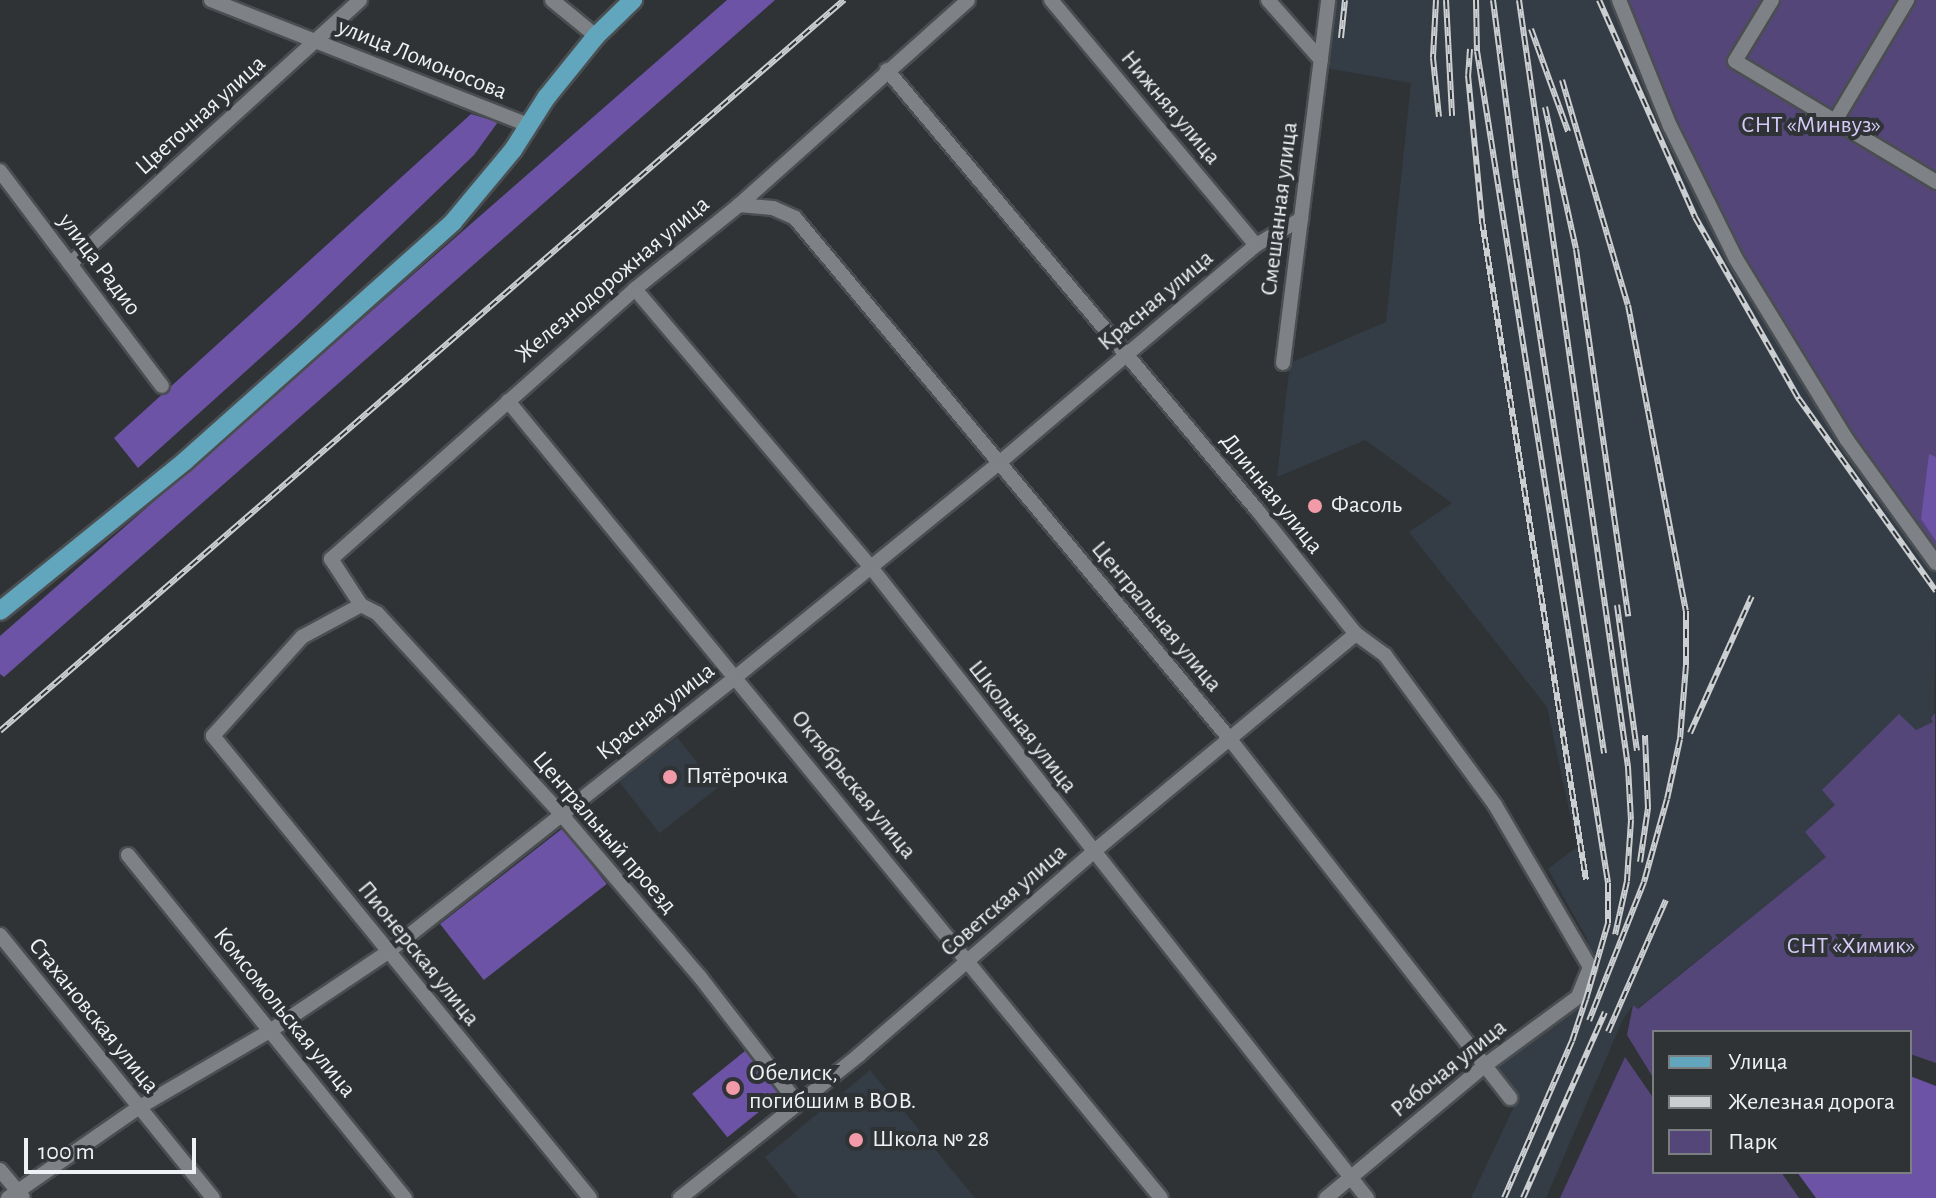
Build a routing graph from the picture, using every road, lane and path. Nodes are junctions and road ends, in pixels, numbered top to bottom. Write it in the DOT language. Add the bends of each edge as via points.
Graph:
graph roads {
  1 [pos="211,0"];
  2 [pos="552,0"];
  3 [pos="633,0"];
  4 [pos="968,0"];
  5 [pos="1051,0"];
  6 [pos="1268,0"];
  7 [pos="1328,0"];
  8 [pos="1619,0"];
  9 [pos="1772,0"];
  10 [pos="1907,0"];
  11 [pos="351,3"];
  12 [pos="596,36"];
  13 [pos="316,42"];
  14 [pos="1321,60"];
  15 [pos="887,70"];
  16 [pos="1835,121"];
  17 [pos="528,125"];
  18 [pos="0,171"];
  19 [pos="1936,182"];
  20 [pos="739,205"];
  21 [pos="1301,219"];
  22 [pos="1256,245"];
  23 [pos="70,264"];
  24 [pos="635,289"];
  25 [pos="1126,354"];
  26 [pos="1283,363"];
  27 [pos="162,386"];
  28 [pos="508,401"];
  29 [pos="999,463"];
  30 [pos="1936,563"];
  31 [pos="870,566"];
  32 [pos="361,605"];
  33 [pos="0,611"];
  34 [pos="1356,634"];
  35 [pos="737,676"];
  36 [pos="1229,738"];
  37 [pos="562,815"];
  38 [pos="1092,853"];
  39 [pos="128,855"];
  40 [pos="0,935"];
  41 [pos="388,952"];
  42 [pos="967,963"];
  43 [pos="1590,967"];
  44 [pos="270,1031"];
  45 [pos="1484,1066"];
  46 [pos="1510,1098"];
  47 [pos="798,1104"];
  48 [pos="138,1108"];
  49 [pos="0,1170"];
  50 [pos="1352,1178"];
  51 [pos="16,1196"];
  52 [pos="213,1198"];
  53 [pos="405,1198"];
  54 [pos="590,1198"];
  55 [pos="680,1198"];
  56 [pos="1161,1198"];
  57 [pos="1326,1198"];
  58 [pos="1367,1198"];
  1 -- 13 [label="street, улица Ломоносова"];
  2 -- 12 [label="street"];
  3 -- 12 [label="main road"];
  4 -- 15 [label="street, Железнодорожная улица"];
  5 -- 22 [label="street, Нижняя улица"];
  6 -- 14 [label="street"];
  7 -- 14 [label="street, Смешанная улица"];
  8 -- 30 [label="street" via="1670,126 1736,259 1847,440"];
  9 -- 16 [label="street" via="1735,61"];
  10 -- 16 [label="street"];
  11 -- 13 [label="street, Цветочная улица"];
  12 -- 17 [label="main road"];
  13 -- 17 [label="street, улица Ломоносова"];
  13 -- 23 [label="street, Цветочная улица"];
  14 -- 21 [label="street, Смешанная улица"];
  15 -- 20 [label="street, Железнодорожная улица"];
  15 -- 25 [label="street, Длинная улица"];
  16 -- 19 [label="street"];
  17 -- 33 [label="main road" via="453,222 185,461"];
  18 -- 23 [label="street, улица Радио"];
  20 -- 24 [label="street, Железнодорожная улица"];
  20 -- 29 [label="street, Центральная улица" via="773,208 795,218"];
  21 -- 22 [label="street, Красная улица"];
  21 -- 26 [label="street, Смешанная улица"];
  22 -- 25 [label="street, Красная улица"];
  23 -- 27 [label="street, улица Радио"];
  24 -- 28 [label="street, Железнодорожная улица"];
  24 -- 31 [label="street, Школьная улица"];
  25 -- 29 [label="street, Красная улица"];
  25 -- 34 [label="street, Длинная улица" via="1263,505"];
  28 -- 32 [label="street, Железнодорожная улица" via="331,559"];
  28 -- 35 [label="street, Октябрьская улица"];
  29 -- 31 [label="street, Красная улица"];
  29 -- 36 [label="street, Центральная улица"];
  31 -- 35 [label="street, Красная улица"];
  31 -- 38 [label="street, Школьная улица"];
  32 -- 37 [label="street, Центральный проезд" via="377,613"];
  32 -- 41 [label="street, Пионерская улица" via="302,637 213,736"];
  34 -- 36 [label="street, Советская улица"];
  34 -- 43 [label="street, Длинная улица" via="1385,655 1495,805"];
  35 -- 37 [label="street, Красная улица"];
  35 -- 42 [label="street, Октябрьская улица"];
  36 -- 38 [label="street, Советская улица"];
  36 -- 45 [label="street, Центральная улица"];
  37 -- 41 [label="street, Красная улица"];
  37 -- 47 [label="street, Центральный проезд" via="700,977"];
  38 -- 42 [label="street, Советская улица"];
  38 -- 50 [label="street, Школьная улица"];
  39 -- 44 [label="street, Комсомольская улица"];
  40 -- 48 [label="street, Стахановская улица"];
  41 -- 44 [label="street, Красная улица"];
  41 -- 54 [label="street, Пионерская улица"];
  42 -- 47 [label="street, Советская улица"];
  42 -- 56 [label="street, Октябрьская улица"];
  43 -- 45 [label="street, Рабочая улица" via="1578,997"];
  44 -- 48 [label="street, Красная улица"];
  44 -- 53 [label="street, Комсомольская улица"];
  45 -- 46 [label="street, Центральная улица"];
  45 -- 50 [label="street, Рабочая улица"];
  47 -- 55 [label="street, Советская улица"];
  48 -- 51 [label="street, Красная улица"];
  48 -- 52 [label="street, Стахановская улица"];
  49 -- 51 [label="street"];
  50 -- 57 [label="street, Рабочая улица"];
  50 -- 58 [label="street, Школьная улица"];
}
